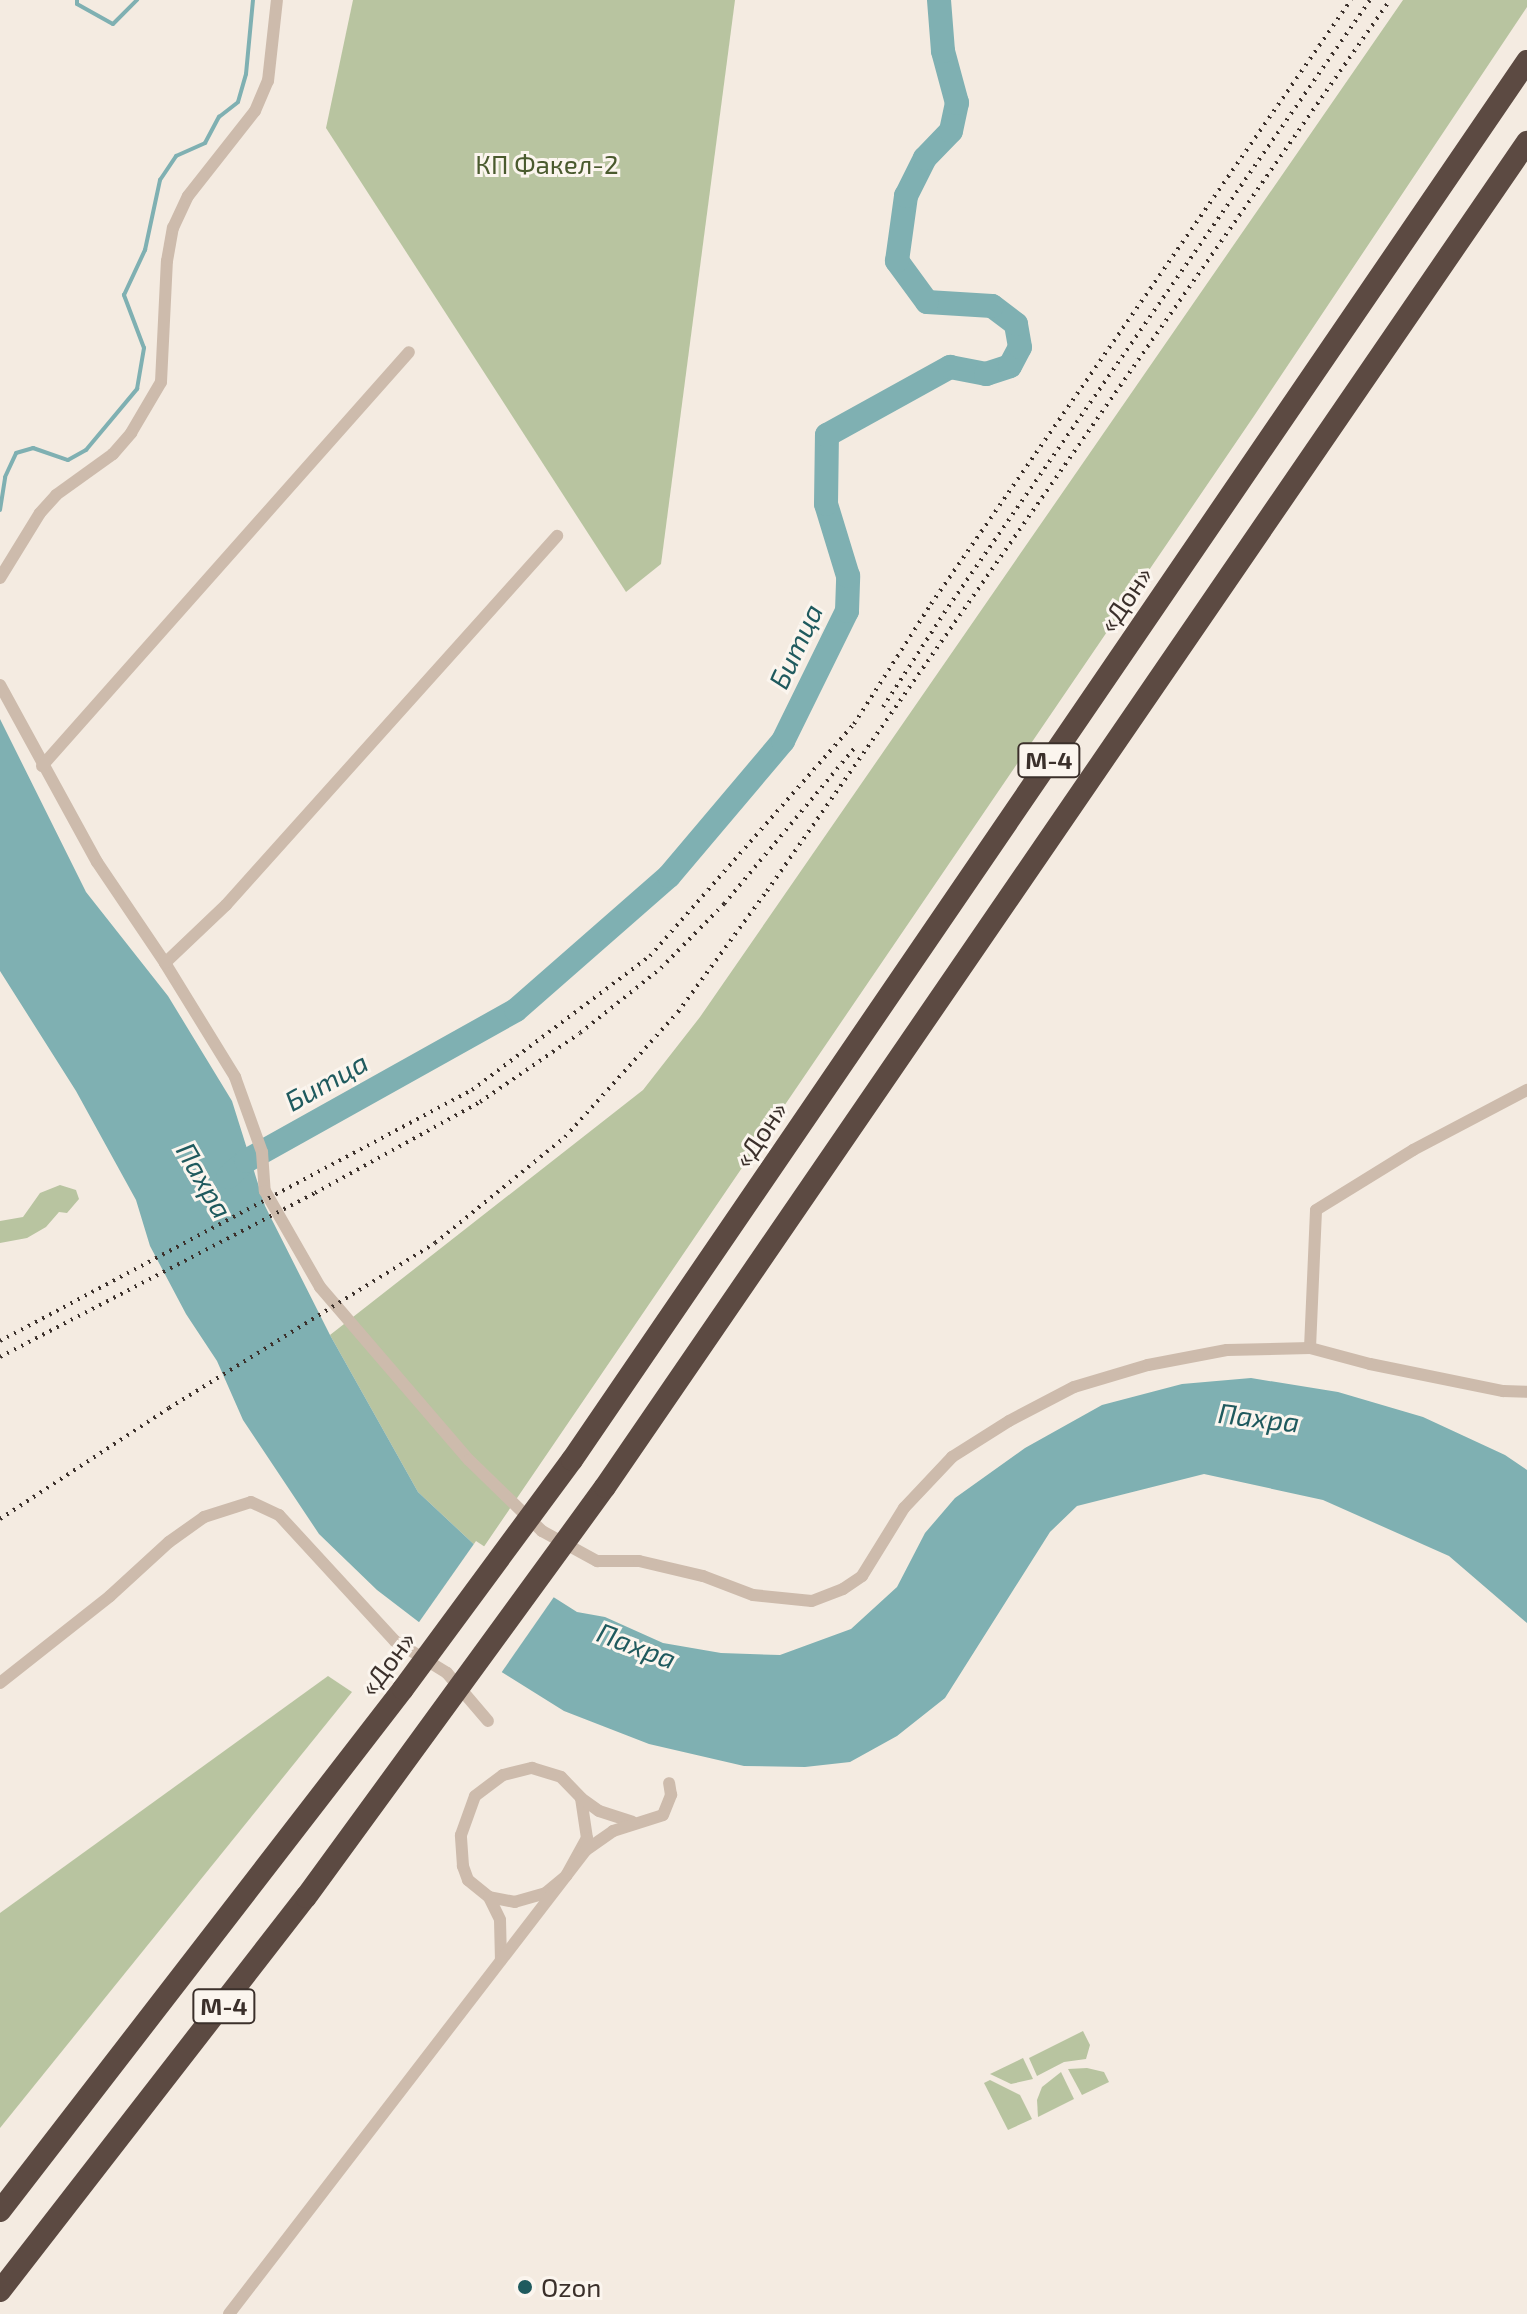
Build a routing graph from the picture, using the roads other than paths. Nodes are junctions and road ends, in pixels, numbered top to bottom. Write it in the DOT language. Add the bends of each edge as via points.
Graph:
graph roads {
  1 [pos="277,0"];
  2 [pos="1527,61"];
  3 [pos="1527,142"];
  4 [pos="409,352"];
  5 [pos="557,536"];
  6 [pos="0,578"];
  7 [pos="0,685"];
  8 [pos="42,766"];
  9 [pos="165,963"];
  10 [pos="1527,1090"];
  11 [pos="1310,1348"];
  12 [pos="1527,1392"];
  13 [pos="0,1683"];
  14 [pos="488,1721"];
  15 [pos="669,1783"];
  16 [pos="581,1798"];
  17 [pos="632,1822"];
  18 [pos="566,1876"];
  19 [pos="489,1897"];
  20 [pos="501,1960"];
  21 [pos="0,2211"];
  22 [pos="0,2291"];
  23 [pos="229,2314"];
  1 -- 6 [label="street" via="268,81 255,111 188,196 173,228 161,382 113,454 40,513"];
  2 -- 21 [label="highway, «Дон» / М-4" via="572,1460 403,1689"];
  3 -- 22 [label="highway, М-4" via="605,1487 193,2047"];
  4 -- 8 [label="street"];
  5 -- 9 [label="street" via="226,905"];
  7 -- 8 [label="street"];
  8 -- 9 [label="street" via="97,862"];
  9 -- 11 [label="street" via="235,1077 262,1152 265,1191 320,1287 469,1460 542,1531 597,1561 639,1561 753,1595 812,1601 862,1576 904,1508 952,1457 1074,1387 1227,1350"];
  10 -- 11 [label="street" via="1413,1150 1316,1210"];
  11 -- 12 [label="street"];
  13 -- 14 [label="street" via="169,1542 204,1517 251,1502 279,1515 395,1641 447,1673"];
  15 -- 17 [label="street" via="671,1795 663,1815"];
  16 -- 17 [label="street" via="599,1811"];
  16 -- 18 [label="street" via="587,1838"];
  16 -- 19 [label="street" via="561,1777 532,1768 503,1775 475,1796 461,1835 463,1866 468,1880"];
  17 -- 18 [label="street" via="586,1850"];
  18 -- 19 [label="street" via="546,1893 515,1902"];
  18 -- 20 [label="street"];
  19 -- 20 [label="street" via="500,1920"];
  20 -- 23 [label="street"];
}
